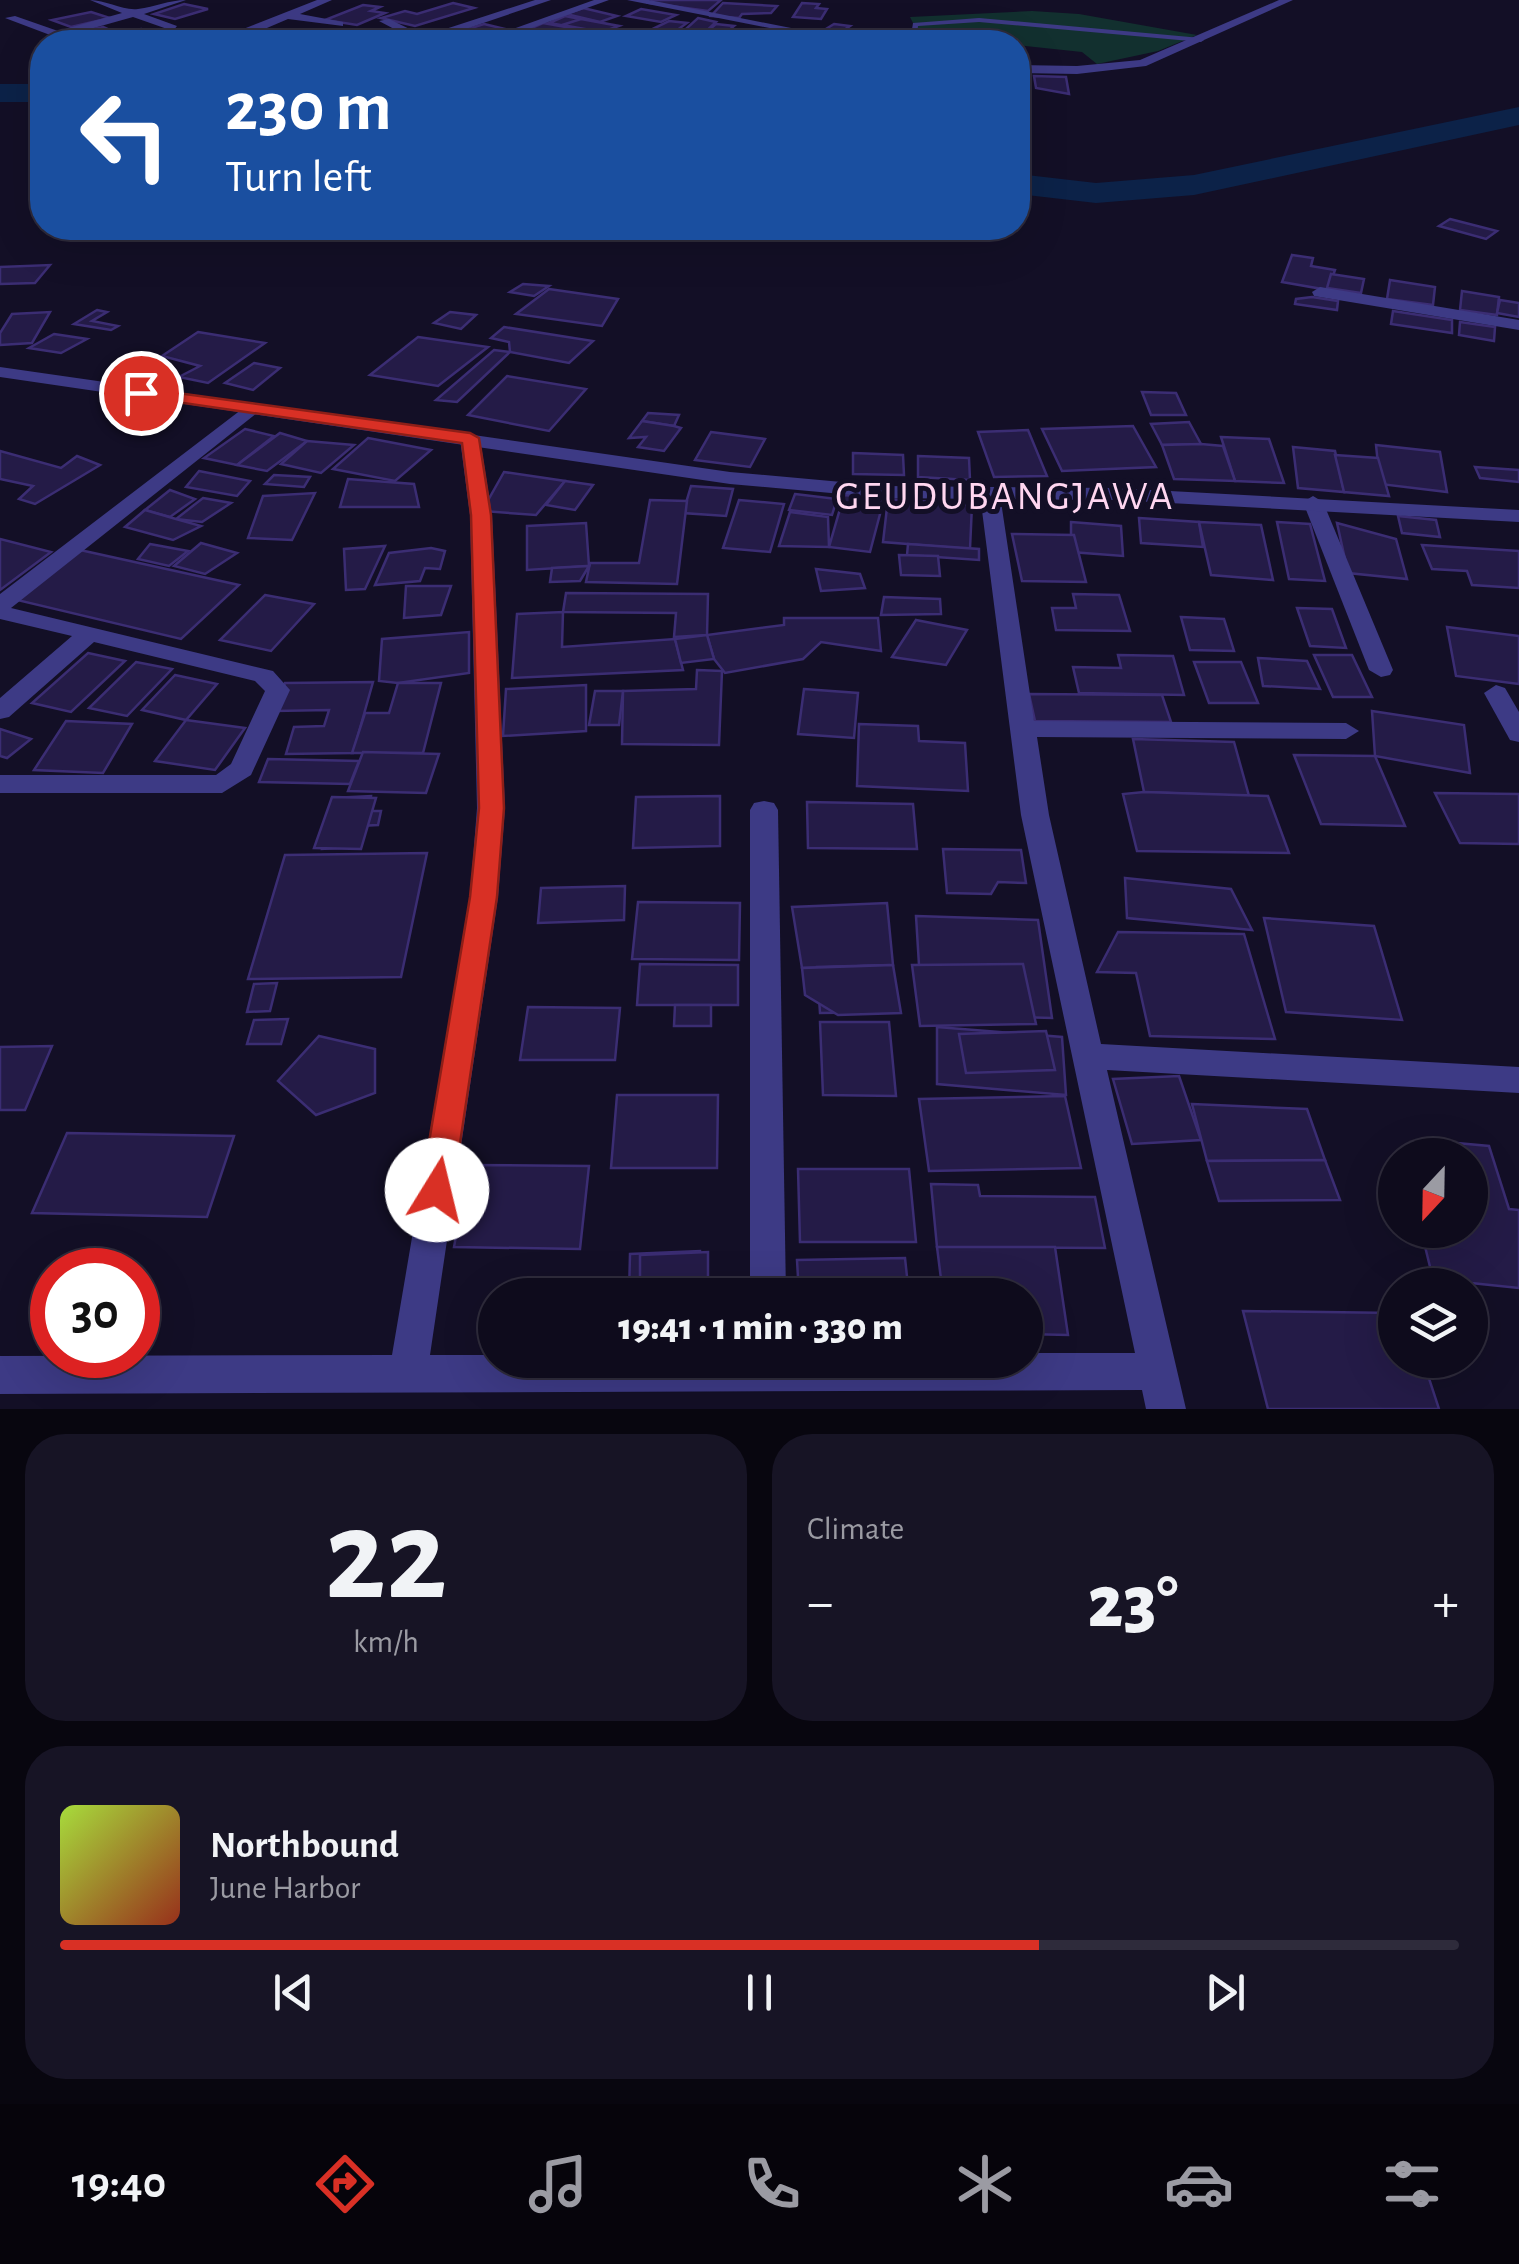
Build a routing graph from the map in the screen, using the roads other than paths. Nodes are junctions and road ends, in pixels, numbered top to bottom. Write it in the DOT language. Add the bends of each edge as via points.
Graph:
graph roads {
  1 [pos="95,0"];
  2 [pos="180,0"];
  3 [pos="327,0"];
  4 [pos="546,0"];
  5 [pos="604,0"];
  6 [pos="632,0"];
  7 [pos="1288,0"];
  8 [pos="138,14"];
  9 [pos="285,15"];
  10 [pos="10,18"];
  11 [pos="384,21"];
  12 [pos="339,24"];
  13 [pos="173,28"];
  14 [pos="41,30"];
  15 [pos="74,30"];
  16 [pos="252,30"];
  17 [pos="400,30"];
  18 [pos="454,30"];
  19 [pos="520,30"];
  20 [pos="792,30"];
  21 [pos="914,30"];
  22 [pos="1200,40"];
  23 [pos="1030,69"];
  24 [pos="1320,292"];
  25 [pos="1519,325"];
  26 [pos="0,372"];
  27 [pos="250,410"];
  28 [pos="470,438"];
  29 [pos="990,495"];
  30 [pos="1313,502"];
  31 [pos="1519,516"];
  32 [pos="0,604"];
  33 [pos="0,612"];
  34 [pos="90,632"];
  35 [pos="1381,670"];
  36 [pos="1496,693"];
  37 [pos="0,711"];
  38 [pos="1023,729"];
  39 [pos="1346,731"];
  40 [pos="1519,734"];
  41 [pos="0,784"];
  42 [pos="764,810"];
  43 [pos="1088,1056"];
  44 [pos="1519,1080"];
  45 [pos="768,1278"];
  46 [pos="1043,1370"];
  47 [pos="1158,1371"];
  48 [pos="478,1373"];
  49 [pos="408,1374"];
  50 [pos="0,1375"];
  51 [pos="1166,1409"];
  1 -- 8 [label="street"];
  2 -- 8 [label="street"];
  3 -- 9 [label="street"];
  4 -- 18 [label="street"];
  5 -- 19 [label="street"];
  6 -- 20 [label="street"];
  7 -- 22 [label="street"];
  8 -- 13 [label="street"];
  8 -- 15 [label="street"];
  9 -- 12 [label="street"];
  9 -- 16 [label="street"];
  10 -- 14 [label="street"];
  11 -- 17 [label="street"];
  21 -- 22 [label="lane" via="915,24 965,20"];
  22 -- 23 [label="street" via="1126,65"];
  24 -- 25 [label="street"];
  26 -- 27 [label="street"];
  27 -- 28 [label="street"];
  27 -- 32 [label="street"];
  28 -- 29 [label="street" via="730,478"];
  28 -- 49 [label="street" via="481,515 492,808 484,897"];
  29 -- 30 [label="street"];
  29 -- 38 [label="street"];
  30 -- 31 [label="street"];
  30 -- 35 [label="street"];
  33 -- 34 [label="street"];
  34 -- 37 [label="street"];
  34 -- 41 [label="street" via="273,682 278,690 242,770 211,786"];
  36 -- 40 [label="street"];
  38 -- 39 [label="street"];
  38 -- 43 [label="street"];
  42 -- 45 [label="street"];
  43 -- 44 [label="street"];
  43 -- 47 [label="street"];
  46 -- 47 [label="street"];
  47 -- 51 [label="street"];
  48 -- 49 [label="street"];
  49 -- 50 [label="street"];
}
